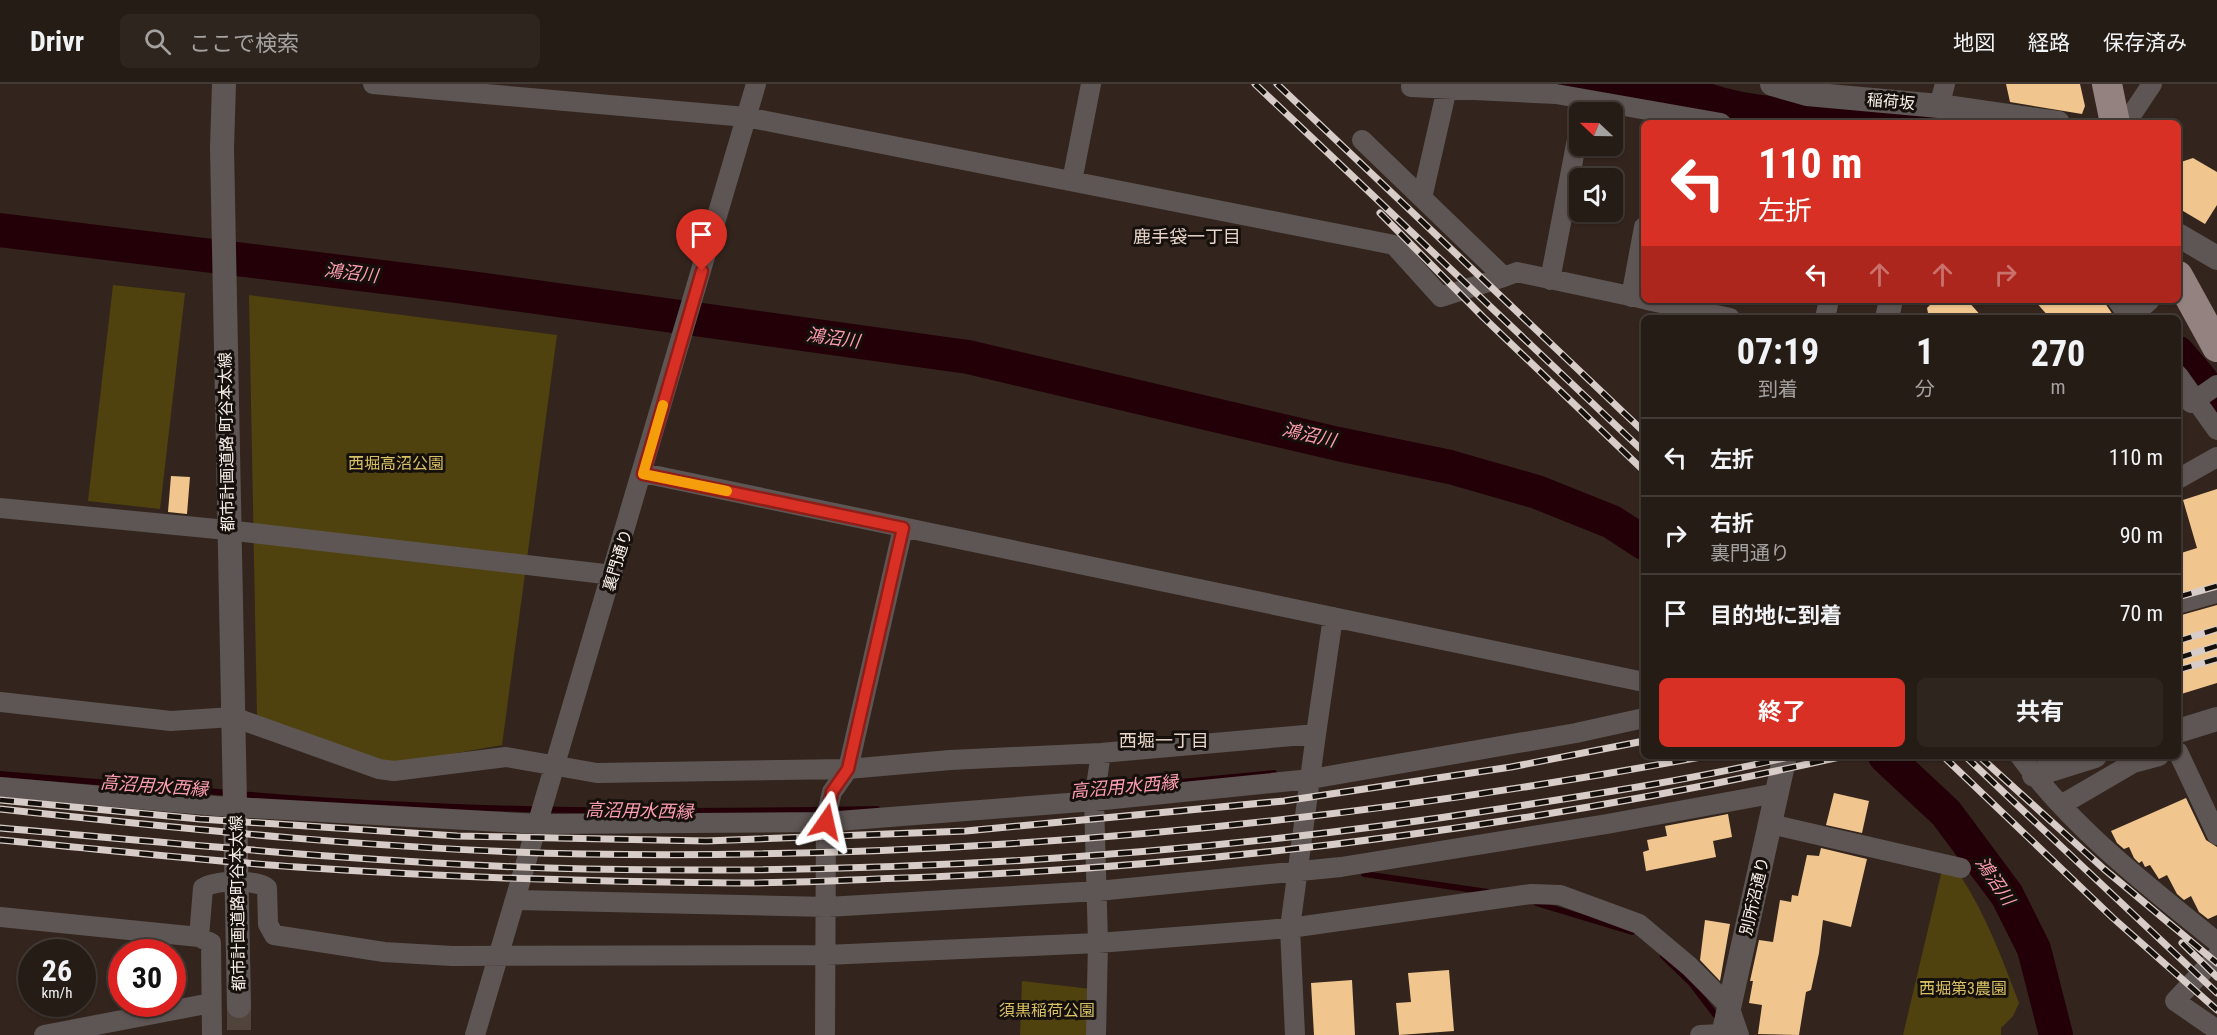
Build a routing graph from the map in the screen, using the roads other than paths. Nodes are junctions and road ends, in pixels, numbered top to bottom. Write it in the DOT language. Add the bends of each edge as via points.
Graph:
graph roads {
  1 [pos="224,84"];
  2 [pos="373,84"];
  3 [pos="756,84"];
  4 [pos="1091,84"];
  5 [pos="1772,84"];
  6 [pos="2108,84"];
  7 [pos="2152,84"];
  8 [pos="1411,87"];
  9 [pos="1447,87"];
  10 [pos="560,92"];
  11 [pos="1574,102"];
  12 [pos="1939,107"];
  13 [pos="1623,111"];
  14 [pos="746,117"];
  15 [pos="1664,117"];
  16 [pos="1692,120"];
  17 [pos="2036,120"];
  18 [pos="2114,120"];
  19 [pos="2128,120"];
  20 [pos="1362,140"];
  21 [pos="1574,156"];
  22 [pos="1072,181"];
  23 [pos="1422,198"];
  24 [pos="2181,237"];
  25 [pos="2217,258"];
  26 [pos="1504,277"];
  27 [pos="1551,280"];
  28 [pos="2181,283"];
  29 [pos="1641,299"];
  30 [pos="1675,303"];
  31 [pos="1701,306"];
  32 [pos="1723,315"];
  33 [pos="2217,347"];
  34 [pos="2181,377"];
  35 [pos="2204,393"];
  36 [pos="2217,430"];
  37 [pos="2217,457"];
  38 [pos="643,474"];
  39 [pos="2181,477"];
  40 [pos="0,508"];
  41 [pos="903,528"];
  42 [pos="228,530"];
  43 [pos="613,574"];
  44 [pos="2217,596"];
  45 [pos="2181,606"];
  46 [pos="1333,617"];
  47 [pos="1641,681"];
  48 [pos="0,702"];
  49 [pos="233,717"];
  50 [pos="1641,719"];
  51 [pos="2217,719"];
  52 [pos="2181,730"];
  53 [pos="1316,734"];
  54 [pos="1101,753"];
  55 [pos="2181,758"];
  56 [pos="1784,759"];
  57 [pos="2075,759"];
  58 [pos="2148,759"];
  59 [pos="556,764"];
  60 [pos="2027,766"];
  61 [pos="848,769"];
  62 [pos="1311,779"];
  63 [pos="0,787"];
  64 [pos="1777,793"];
  65 [pos="1095,794"];
  66 [pos="234,798"];
  67 [pos="2061,806"];
  68 [pos="542,815"];
  69 [pos="826,819"];
  70 [pos="1770,824"];
  71 [pos="2217,835"];
  72 [pos="1961,868"];
  73 [pos="1297,871"];
  74 [pos="236,883"];
  75 [pos="1098,891"];
  76 [pos="517,900"];
  77 [pos="827,907"];
  78 [pos="0,917"];
  79 [pos="1290,928"];
  80 [pos="199,937"];
  81 [pos="2217,942"];
  82 [pos="1098,943"];
  83 [pos="500,955"];
  84 [pos="826,956"];
  85 [pos="2217,956"];
  86 [pos="211,1003"];
  87 [pos="239,1006"];
  88 [pos="1723,1028"];
  89 [pos="2217,1030"];
  90 [pos="44,1035"];
  91 [pos="212,1035"];
  92 [pos="475,1035"];
  93 [pos="825,1035"];
  94 [pos="1096,1035"];
  95 [pos="1295,1035"];
  1 -- 42 [label="street, 都市計画道路 町谷本太線"];
  2 -- 10 [label="street"];
  3 -- 14 [label="street, 裏門通り"];
  4 -- 22 [label="street"];
  5 -- 12 [label="street, 稲荷坂" via="1807,94"];
  6 -- 18 [label="main road"];
  7 -- 19 [label="street"];
  8 -- 9 [label="street"];
  9 -- 11 [label="street" via="1556,94"];
  9 -- 23 [label="street"];
  10 -- 14 [label="street"];
  12 -- 17 [label="street, 稲荷坂"];
  13 -- 15 [label="street"];
  14 -- 22 [label="street"];
  14 -- 38 [label="street, 裏門通り"];
  15 -- 16 [label="street"];
  20 -- 23 [label="street"];
  21 -- 27 [label="street"];
  22 -- 26 [label="street" via="1394,245 1441,297"];
  23 -- 26 [label="street"];
  24 -- 25 [label="street"];
  26 -- 27 [label="street" via="1517,272"];
  27 -- 29 [label="street"];
  28 -- 33 [label="main road"];
  30 -- 31 [label="street"];
  31 -- 32 [label="street"];
  34 -- 35 [label="street"];
  35 -- 36 [label="street"];
  37 -- 39 [label="street"];
  38 -- 41 [label="street"];
  38 -- 43 [label="street, 裏門通り"];
  40 -- 42 [label="street"];
  41 -- 46 [label="street"];
  41 -- 61 [label="street"];
  42 -- 43 [label="street"];
  42 -- 49 [label="street, 都市計画道路 町谷本太線"];
  43 -- 59 [label="street, 裏門通り"];
  44 -- 45 [label="street"];
  46 -- 47 [label="street"];
  46 -- 53 [label="street"];
  48 -- 49 [label="street" via="171,721"];
  49 -- 59 [label="street" via="387,770 506,757"];
  49 -- 66 [label="street, 都市計画道路 町谷本太線"];
  50 -- 62 [label="street"];
  51 -- 52 [label="street"];
  53 -- 54 [label="street"];
  53 -- 62 [label="street"];
  54 -- 61 [label="street"];
  54 -- 65 [label="street"];
  55 -- 71 [label="street"];
  56 -- 64 [label="street, 別所沼通り"];
  57 -- 60 [label="street"];
  58 -- 67 [label="street" via="2133,763"];
  59 -- 61 [label="street" via="597,773"];
  59 -- 68 [label="street, 裏門通り"];
  60 -- 67 [label="street"];
  61 -- 69 [label="street" via="832,792"];
  62 -- 65 [label="street"];
  62 -- 73 [label="street"];
  63 -- 66 [label="street"];
  64 -- 70 [label="street, 別所沼通り"];
  64 -- 73 [label="street" via="1606,824"];
  65 -- 69 [label="street"];
  65 -- 75 [label="street"];
  66 -- 68 [label="street"];
  66 -- 74 [label="street, 都市計画道路町谷本太線"];
  67 -- 81 [label="street"];
  68 -- 69 [label="street"];
  68 -- 76 [label="street, 裏門通り"];
  69 -- 77 [label="street"];
  70 -- 72 [label="street"];
  70 -- 88 [label="street, 別所沼通り"];
  73 -- 75 [label="street"];
  73 -- 79 [label="street"];
  74 -- 80 [label="street" via="210,883 203,888"];
  74 -- 83 [label="street" via="254,882 267,888 268,924 279,938 384,952"];
  74 -- 87 [label="street, 都市計画道路町谷本太線"];
  75 -- 77 [label="street"];
  75 -- 82 [label="street"];
  76 -- 77 [label="street"];
  76 -- 83 [label="street, 裏門通り"];
  77 -- 84 [label="street"];
  78 -- 80 [label="street"];
  79 -- 82 [label="street"];
  79 -- 88 [label="street" via="1531,894 1560,895 1639,924 1689,966"];
  79 -- 95 [label="street"];
  80 -- 86 [label="street" via="210,943"];
  82 -- 84 [label="street"];
  82 -- 94 [label="street"];
  83 -- 84 [label="street"];
  83 -- 92 [label="street, 裏門通り"];
  84 -- 93 [label="street"];
  85 -- 89 [label="street" via="2175,1001"];
  86 -- 90 [label="street"];
  86 -- 91 [label="street"];
}
